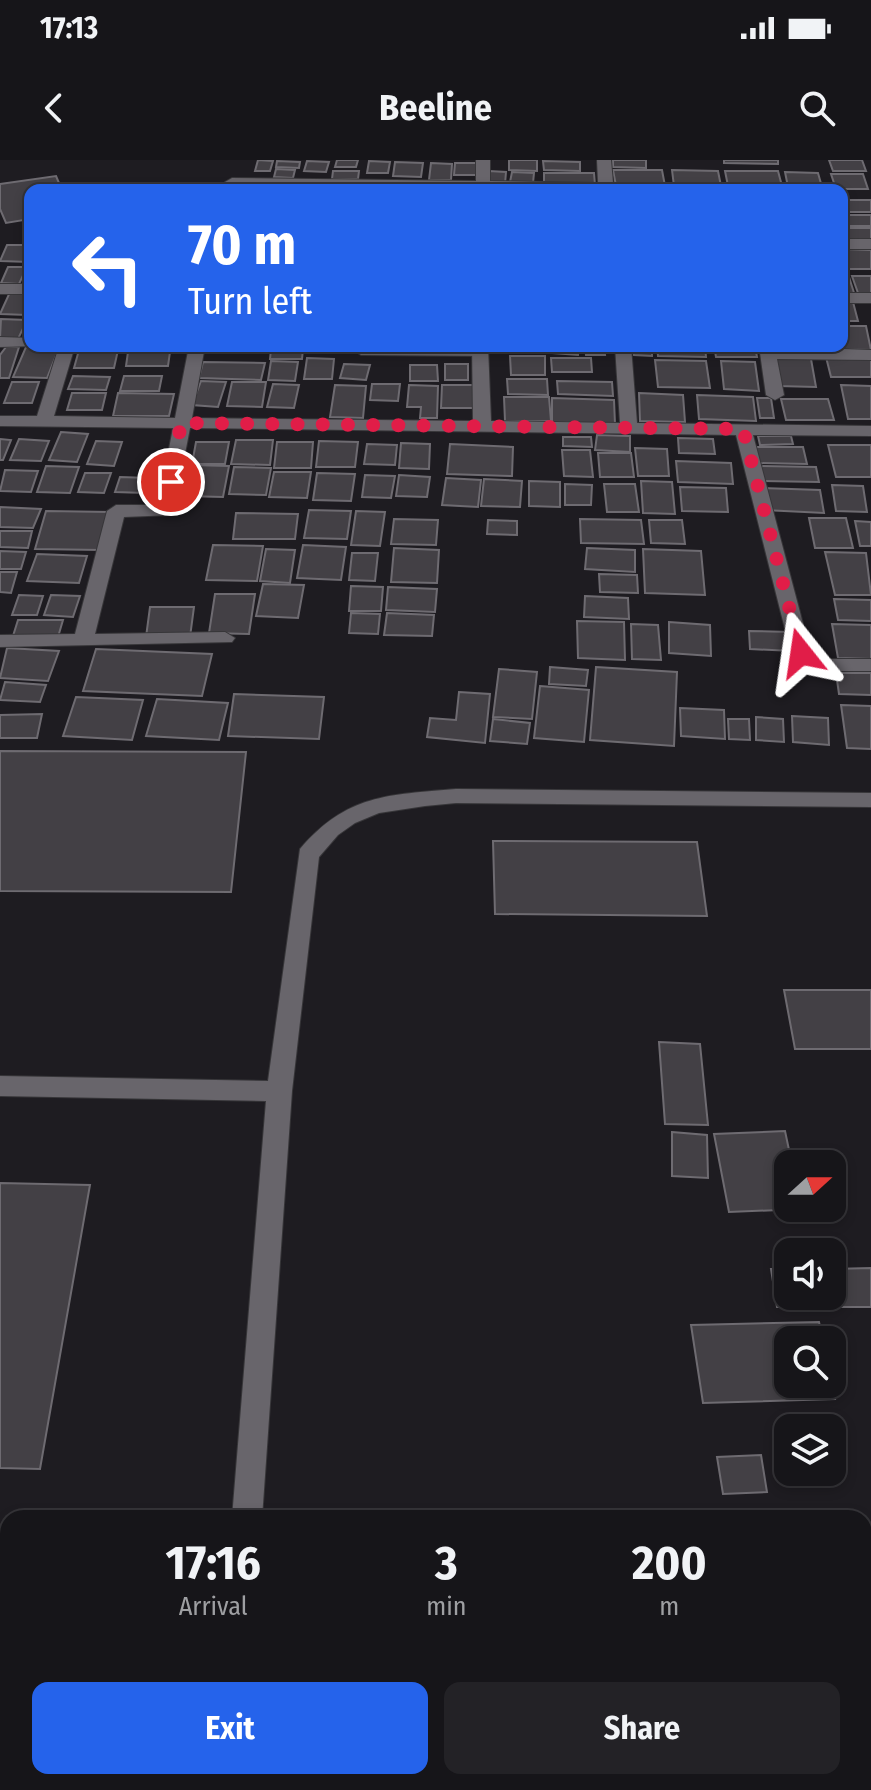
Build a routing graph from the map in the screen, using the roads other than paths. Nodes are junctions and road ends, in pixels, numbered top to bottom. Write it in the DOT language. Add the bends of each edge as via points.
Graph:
graph roads {
  1 [pos="483,160"];
  2 [pos="604,160"];
  3 [pos="233,181"];
  4 [pos="383,184"];
  5 [pos="483,184"];
  6 [pos="606,184"];
  7 [pos="848,244"];
  8 [pos="871,244"];
  9 [pos="0,289"];
  10 [pos="24,289"];
  11 [pos="848,298"];
  12 [pos="871,298"];
  13 [pos="0,342"];
  14 [pos="24,343"];
  15 [pos="65,352"];
  16 [pos="196,352"];
  17 [pos="480,352"];
  18 [pos="623,352"];
  19 [pos="768,352"];
  20 [pos="809,352"];
  21 [pos="871,355"];
  22 [pos="775,395"];
  23 [pos="0,421"];
  24 [pos="44,421"];
  25 [pos="181,423"];
  26 [pos="482,425"];
  27 [pos="629,426"];
  28 [pos="743,429"];
  29 [pos="871,431"];
  30 [pos="225,638"];
  31 [pos="0,641"];
  32 [pos="83,641"];
  33 [pos="871,665"];
  34 [pos="871,800"];
  35 [pos="0,1086"];
  36 [pos="279,1091"];
  37 [pos="248,1510"];
  1 -- 5 [label="street"];
  2 -- 6 [label="street"];
  3 -- 4 [label="street"];
  7 -- 8 [label="street"];
  9 -- 10 [label="street"];
  11 -- 12 [label="street"];
  13 -- 14 [label="street"];
  15 -- 24 [label="street"];
  16 -- 25 [label="street"];
  17 -- 26 [label="street"];
  18 -- 27 [label="street"];
  19 -- 22 [label="street"];
  20 -- 21 [label="street"];
  23 -- 24 [label="street"];
  24 -- 25 [label="street"];
  25 -- 26 [label="street"];
  25 -- 32 [label="street" via="166,511 116,511"];
  26 -- 27 [label="street"];
  27 -- 28 [label="street"];
  28 -- 29 [label="street"];
  28 -- 33 [label="street" via="801,653 818,665"];
  30 -- 32 [label="street"];
  31 -- 32 [label="street"];
  34 -- 36 [label="street" via="456,796 403,801 356,815 334,826 308,855"];
  35 -- 36 [label="street"];
  36 -- 37 [label="street"];
}
